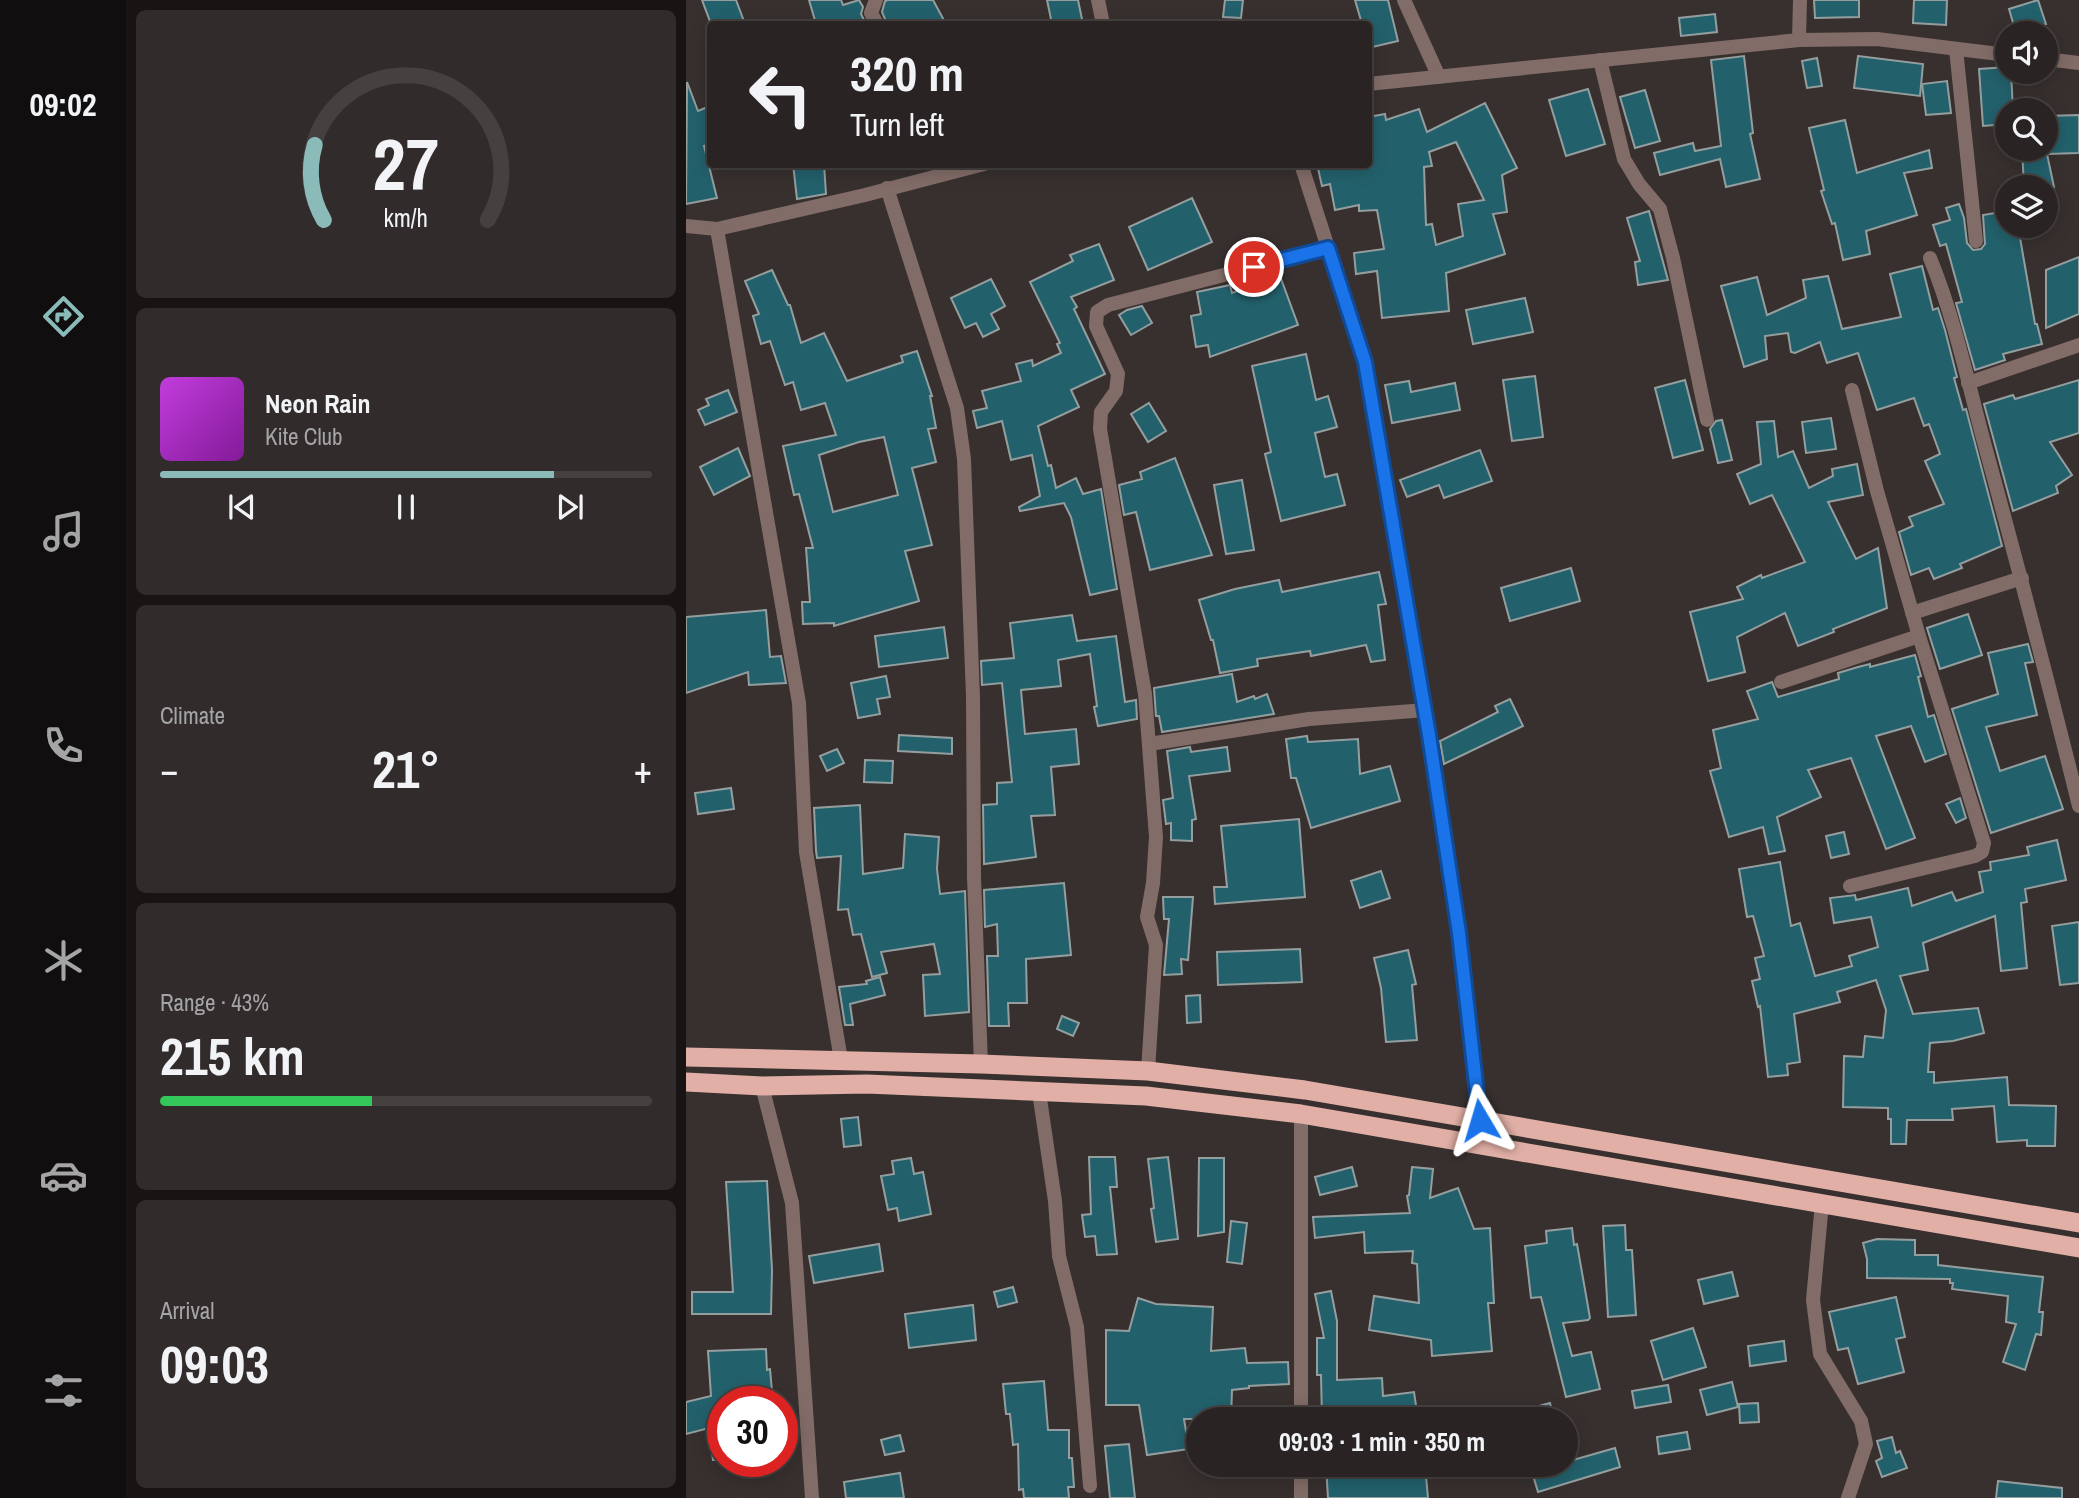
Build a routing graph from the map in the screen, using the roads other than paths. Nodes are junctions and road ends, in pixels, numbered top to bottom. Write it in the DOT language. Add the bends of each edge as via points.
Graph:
graph roads {
  1 [pos="876,0"];
  2 [pos="1098,0"];
  3 [pos="1404,0"];
  4 [pos="1800,0"];
  5 [pos="876,21"];
  6 [pos="1102,21"];
  7 [pos="1799,40"];
  8 [pos="1956,49"];
  9 [pos="1995,54"];
  10 [pos="1600,60"];
  11 [pos="2058,60"];
  12 [pos="2079,63"];
  13 [pos="1439,77"];
  14 [pos="1372,84"];
  15 [pos="954,168"];
  16 [pos="1302,168"];
  17 [pos="931,171"];
  18 [pos="887,188"];
  19 [pos="686,226"];
  20 [pos="717,229"];
  21 [pos="1976,241"];
  22 [pos="1328,248"];
  23 [pos="1930,258"];
  24 [pos="2079,345"];
  25 [pos="1968,383"];
  26 [pos="1852,390"];
  27 [pos="1707,420"];
  28 [pos="2022,578"];
  29 [pos="1912,613"];
  30 [pos="1919,636"];
  31 [pos="1781,682"];
  32 [pos="1426,710"];
  33 [pos="1149,744"];
  34 [pos="2079,806"];
  35 [pos="1850,886"];
  36 [pos="686,1057"];
  37 [pos="841,1060"];
  38 [pos="981,1064"];
  39 [pos="1148,1071"];
  40 [pos="686,1082"];
  41 [pos="762,1086"];
  42 [pos="1039,1092"];
  43 [pos="1301,1114"];
  44 [pos="1480,1120"];
  45 [pos="1822,1203"];
  46 [pos="2079,1223"];
  47 [pos="2079,1248"];
  48 [pos="1301,1407"];
  49 [pos="1301,1477"];
  50 [pos="1090,1486"];
  51 [pos="812,1498"];
  52 [pos="1301,1498"];
  53 [pos="1848,1498"];
  1 -- 5 [label="street" via="872,13"];
  2 -- 6 [label="street"];
  3 -- 13 [label="street"];
  4 -- 7 [label="street"];
  7 -- 8 [label="street" via="1877,39"];
  7 -- 10 [label="street"];
  8 -- 9 [label="street"];
  8 -- 21 [label="street"];
  10 -- 13 [label="street"];
  10 -- 27 [label="street" via="1624,159 1660,209"];
  11 -- 12 [label="street"];
  13 -- 14 [label="street"];
  15 -- 17 [label="street"];
  16 -- 22 [label="street"];
  17 -- 18 [label="street"];
  18 -- 20 [label="street"];
  18 -- 38 [label="street" via="957,408 964,459"];
  19 -- 20 [label="street"];
  20 -- 37 [label="street" via="799,703 806,852"];
  22 -- 32 [label="street" via="1365,362"];
  22 -- 33 [label="street" via="1108,305 1097,312 1096,326 1118,374 1116,391 1101,412 1100,429"];
  23 -- 25 [label="street" via="1951,310"];
  24 -- 25 [label="street"];
  25 -- 28 [label="street"];
  26 -- 29 [label="street"];
  28 -- 29 [label="street"];
  28 -- 34 [label="street"];
  29 -- 30 [label="street"];
  30 -- 31 [label="street"];
  30 -- 35 [label="street" via="1984,843 1982,852"];
  32 -- 33 [label="street" via="1309,719"];
  32 -- 44 [label="street" via="1459,933"];
  33 -- 39 [label="street" via="1156,837 1147,917 1156,945"];
  36 -- 37 [label="highway"];
  37 -- 38 [label="highway"];
  38 -- 39 [label="highway"];
  39 -- 44 [label="highway" via="1305,1090"];
  40 -- 41 [label="highway"];
  41 -- 42 [label="highway" via="867,1084"];
  41 -- 51 [label="street" via="792,1203"];
  42 -- 43 [label="highway" via="1146,1096"];
  42 -- 50 [label="street" via="1059,1256 1077,1327"];
  43 -- 45 [label="highway"];
  43 -- 48 [label="street"];
  44 -- 46 [label="highway"];
  45 -- 47 [label="highway"];
  45 -- 53 [label="street" via="1812,1300 1820,1354 1861,1421 1866,1444"];
  49 -- 52 [label="street"];
}
